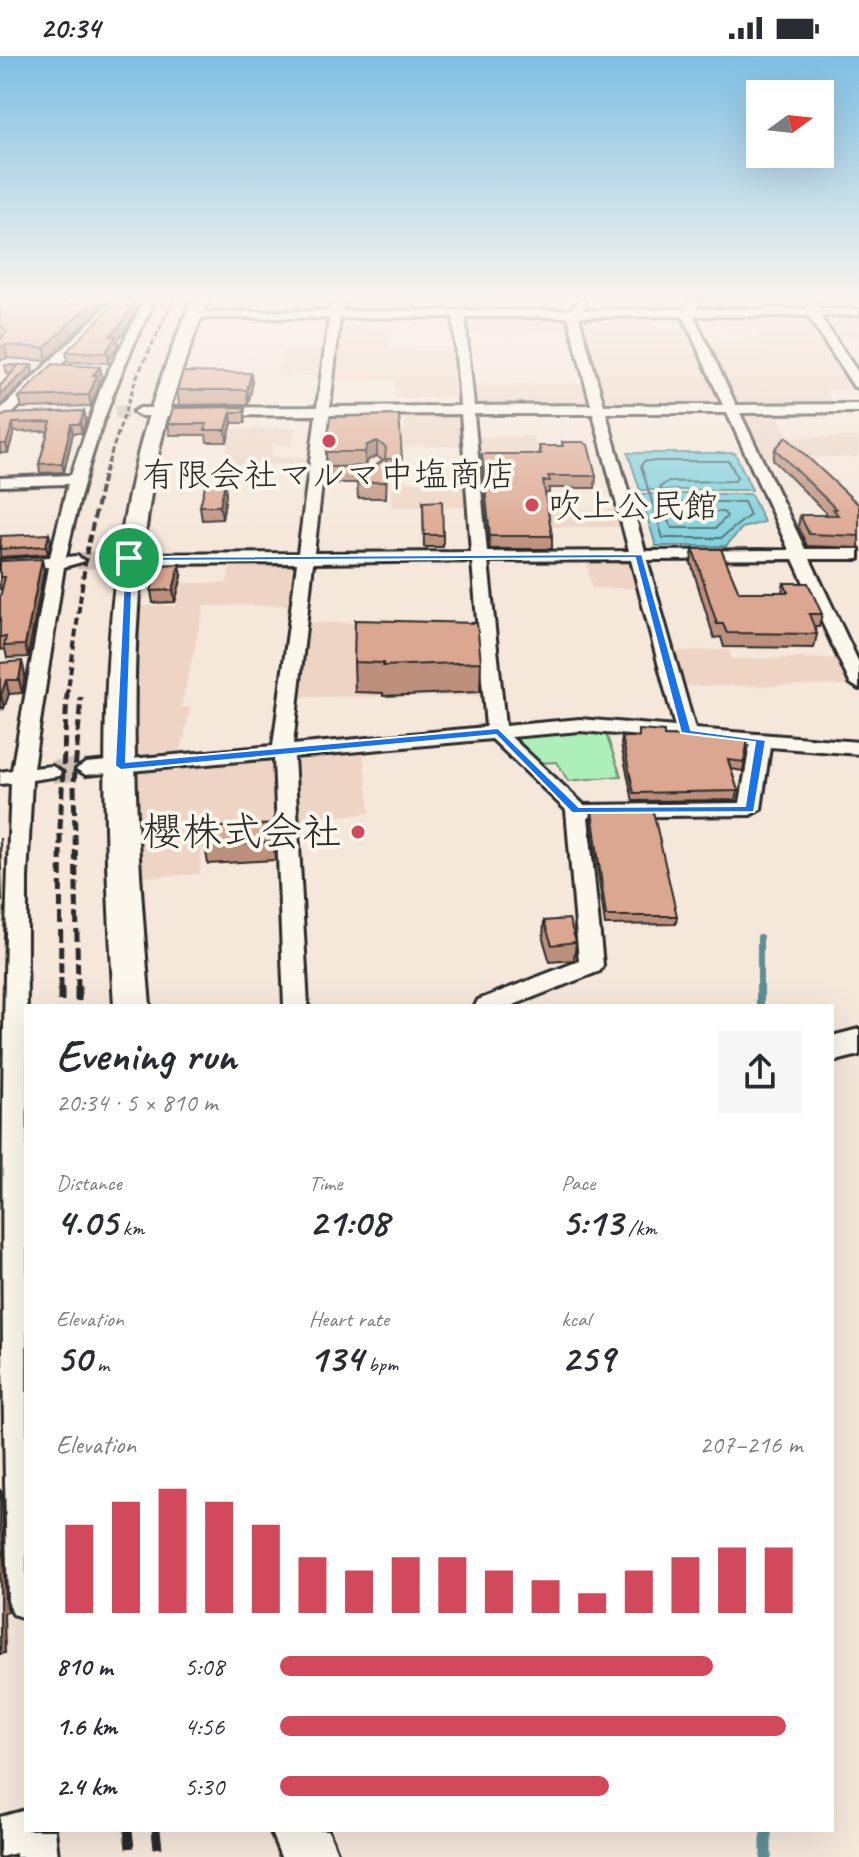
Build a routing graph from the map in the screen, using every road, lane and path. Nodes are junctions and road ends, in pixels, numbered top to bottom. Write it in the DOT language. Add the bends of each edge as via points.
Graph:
graph roads {
  1 [pos="39,381"];
  2 [pos="109,381"];
  3 [pos="163,381"];
  4 [pos="327,381"];
  5 [pos="465,381"];
  6 [pos="591,381"];
  7 [pos="718,381"];
  8 [pos="859,408"];
  9 [pos="731,409"];
  10 [pos="467,410"];
  11 [pos="599,410"];
  12 [pos="323,411"];
  13 [pos="149,412"];
  14 [pos="18,415"];
  15 [pos="1,418"];
  16 [pos="76,479"];
  17 [pos="0,482"];
  18 [pos="859,554"];
  19 [pos="799,555"];
  20 [pos="479,556"];
  21 [pos="639,556"];
  22 [pos="305,557"];
  23 [pos="118,559"];
  24 [pos="66,561"];
  25 [pos="0,565"];
  26 [pos="39,665"];
  27 [pos="13,667"];
  28 [pos="859,683"];
  29 [pos="498,732"];
  30 [pos="686,733"];
  31 [pos="761,740"];
  32 [pos="859,748"];
  33 [pos="284,751"];
  34 [pos="121,766"];
  35 [pos="86,769"];
  36 [pos="52,772"];
  37 [pos="11,777"];
  38 [pos="576,811"];
  39 [pos="5,963"];
  40 [pos="132,1004"];
  41 [pos="296,1004"];
  42 [pos="492,1004"];
  43 [pos="859,1042"];
  44 [pos="834,1048"];
  45 [pos="12,1231"];
  46 [pos="24,1548"];
  47 [pos="24,1831"];
  48 [pos="35,1832"];
  49 [pos="300,1832"];
  50 [pos="0,1837"];
  51 [pos="37,1857"];
  52 [pos="310,1857"];
  1 -- 15 [label="street"];
  2 -- 16 [label="street"];
  3 -- 13 [label="street"];
  4 -- 12 [label="street"];
  5 -- 10 [label="street"];
  6 -- 11 [label="street"];
  7 -- 9 [label="street"];
  8 -- 9 [label="street"];
  9 -- 11 [label="street"];
  9 -- 19 [label="street"];
  10 -- 11 [label="street"];
  10 -- 12 [label="street"];
  10 -- 20 [label="street"];
  11 -- 21 [label="street"];
  12 -- 13 [label="street"];
  12 -- 22 [label="street" via="323,475"];
  13 -- 23 [label="street"];
  14 -- 15 [label="street"];
  16 -- 17 [label="street"];
  16 -- 24 [label="street"];
  18 -- 19 [label="street"];
  19 -- 21 [label="street"];
  19 -- 28 [label="street"];
  20 -- 21 [label="street"];
  20 -- 22 [label="street"];
  20 -- 29 [label="street"];
  21 -- 30 [label="street"];
  22 -- 23 [label="street"];
  22 -- 33 [label="street"];
  23 -- 34 [label="street"];
  24 -- 25 [label="street"];
  24 -- 26 [label="street"];
  26 -- 27 [label="street"];
  26 -- 37 [label="street"];
  29 -- 30 [label="street" via="580,725"];
  29 -- 33 [label="street"];
  29 -- 38 [label="street"];
  30 -- 31 [label="street"];
  31 -- 32 [label="street"];
  31 -- 38 [label="street" via="750,809"];
  33 -- 34 [label="street"];
  33 -- 41 [label="street"];
  34 -- 35 [label="street"];
  34 -- 40 [label="street"];
  36 -- 37 [label="street"];
  37 -- 39 [label="street"];
  38 -- 42 [label="street" via="591,965"];
  39 -- 45 [label="street"];
  43 -- 44 [label="street"];
  45 -- 46 [label="street"];
  47 -- 50 [label="street"];
  48 -- 51 [label="street"];
  49 -- 52 [label="street"];
}
